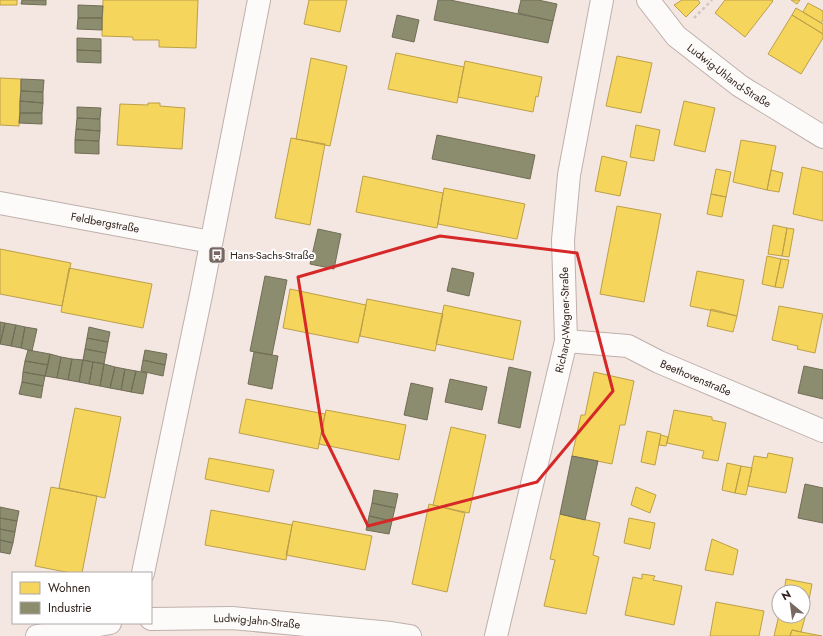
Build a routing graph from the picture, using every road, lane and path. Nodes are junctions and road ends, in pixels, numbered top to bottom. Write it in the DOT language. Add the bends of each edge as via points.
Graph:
graph roads {
  1 [pos="259,0"];
  2 [pos="602,0"];
  3 [pos="648,0"];
  4 [pos="823,137"];
  5 [pos="0,203"];
  6 [pos="212,242"];
  7 [pos="566,341"];
  8 [pos="823,431"];
  9 [pos="143,572"];
  10 [pos="152,619"];
  11 [pos="104,624"];
  12 [pos="37,636"];
  13 [pos="410,636"];
  14 [pos="496,636"];
  1 -- 6 [label="street"];
  2 -- 7 [label="street, Richard-Wagner-Straße" via="569,175 563,240"];
  3 -- 4 [label="street, Ludwig-Uhland-Straße" via="676,36 740,86"];
  5 -- 6 [label="street, Feldbergstraße"];
  6 -- 9 [label="street"];
  7 -- 8 [label="street, Beethovenstraße" via="628,346 659,362"];
  7 -- 14 [label="street, Richard-Wagner-Straße"];
  10 -- 13 [label="street, Ludwig-Jahn-Straße" via="232,618"];
  11 -- 12 [label="street"];
}
